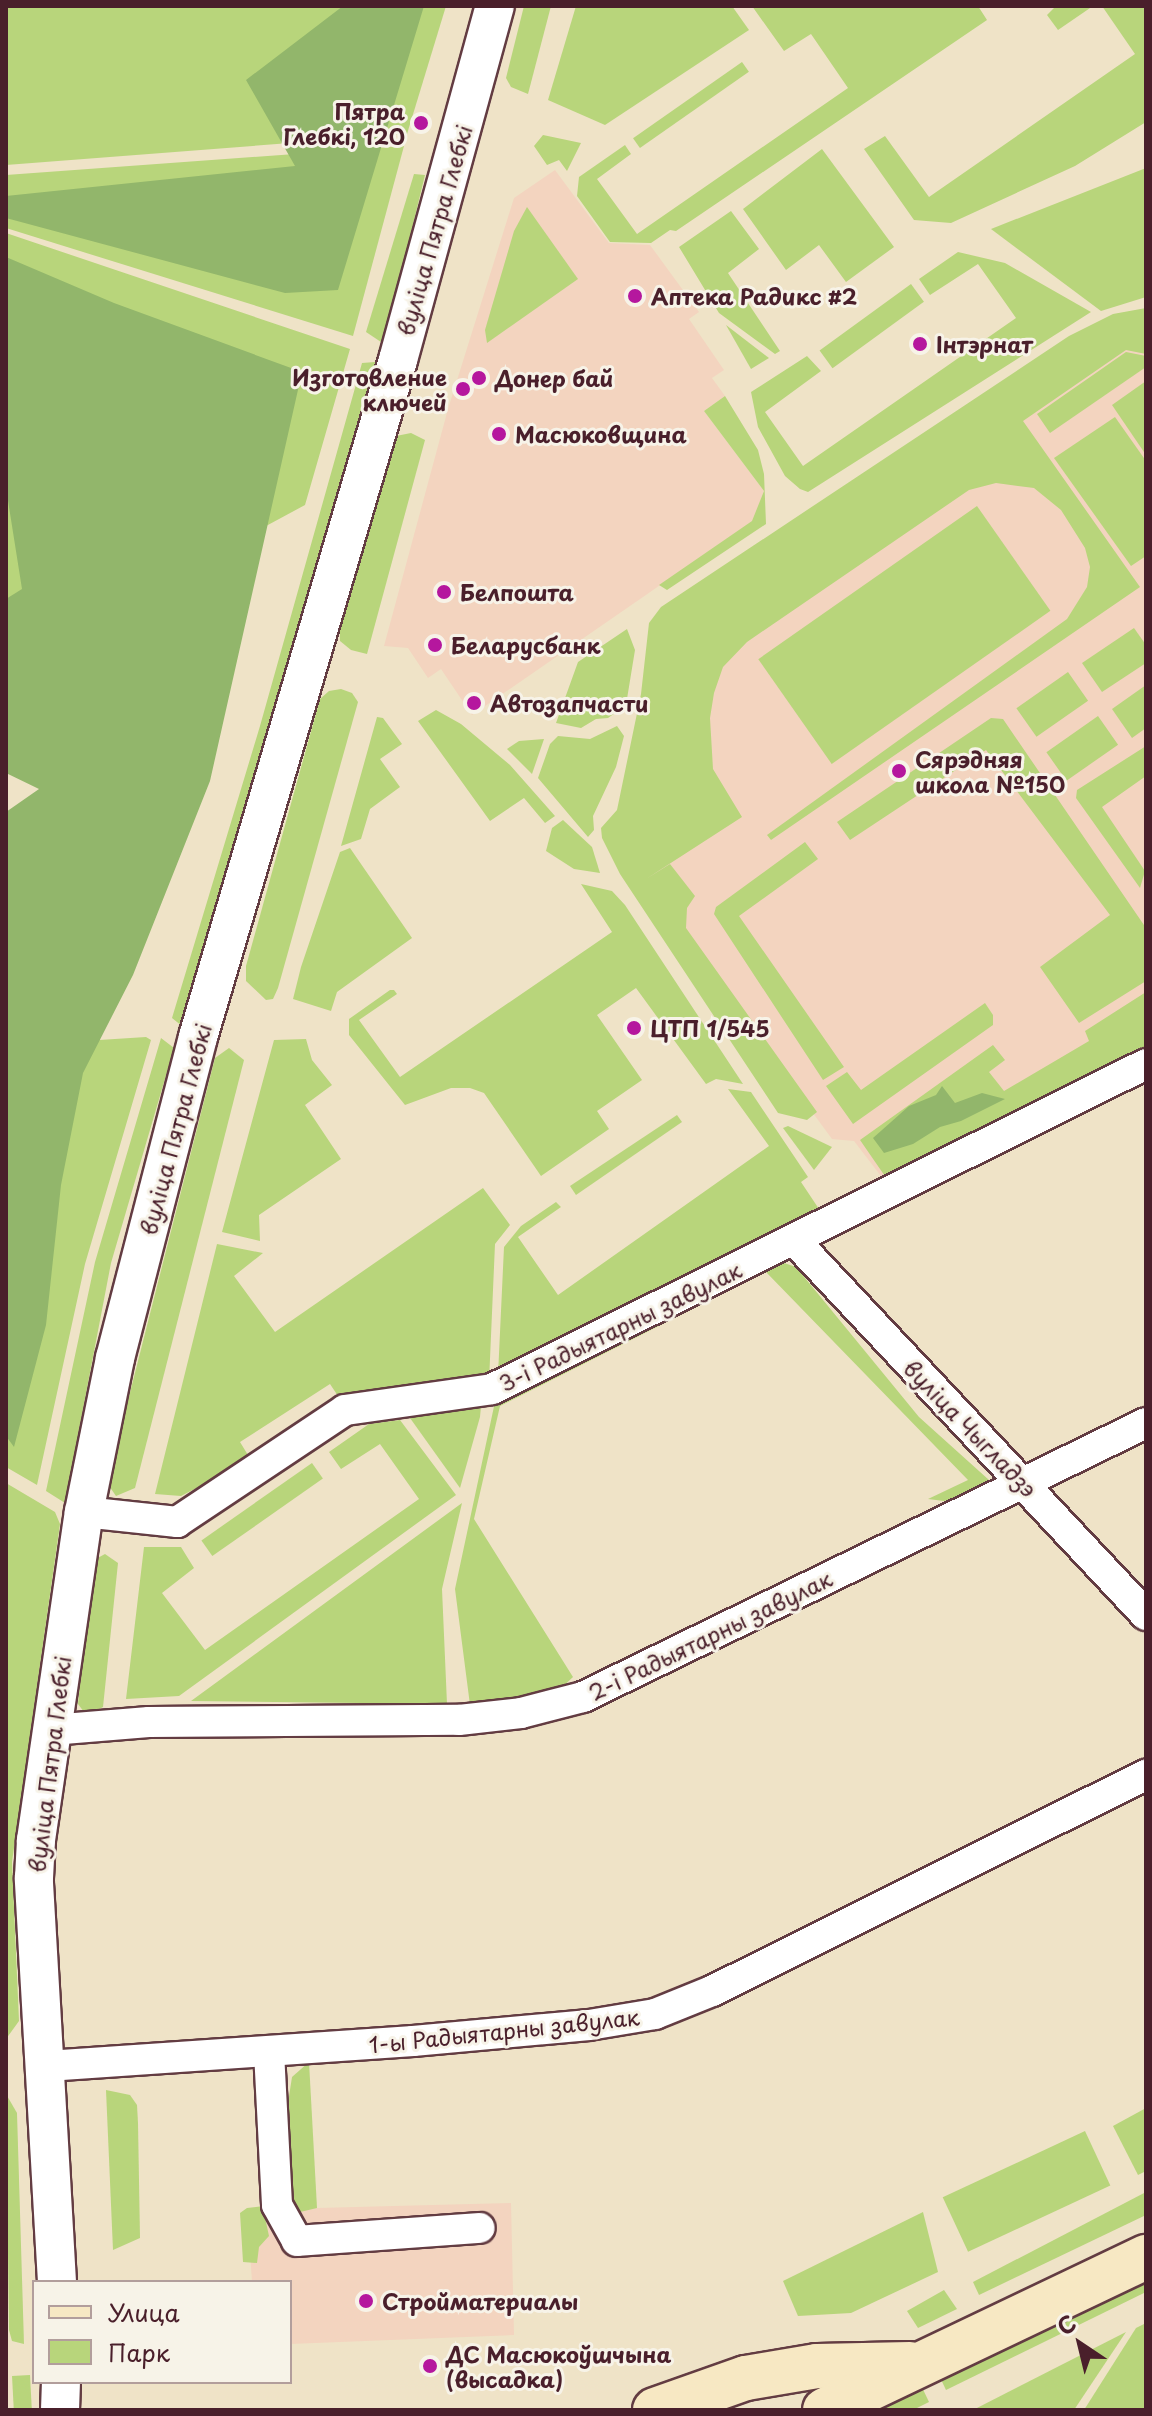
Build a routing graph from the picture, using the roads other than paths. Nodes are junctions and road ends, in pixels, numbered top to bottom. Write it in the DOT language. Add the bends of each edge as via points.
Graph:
graph roads {
  1 [pos="495,6"];
  2 [pos="1146,1064"];
  3 [pos="795,1241"];
  4 [pos="1146,1423"];
  5 [pos="1024,1483"];
  6 [pos="84,1512"];
  7 [pos="1146,1615"];
  8 [pos="51,1730"];
  9 [pos="1146,1775"];
  10 [pos="269,2052"];
  11 [pos="47,2066"];
  12 [pos="480,2228"];
  13 [pos="1146,2257"];
  14 [pos="57,2280"];
  15 [pos="925,2364"];
  16 [pos="655,2410"];
  17 [pos="825,2410"];
  1 -- 6 [label="street, вуліца Пятра Глебкі" via="402,345 198,1037 115,1358"];
  2 -- 3 [label="street, 3-і Радыятарны завулак"];
  3 -- 5 [label="street, вуліца Чыгладзэ"];
  3 -- 6 [label="street, 3-і Радыятарны завулак" via="492,1389 345,1410 177,1522"];
  4 -- 5 [label="street, 2-і Радыятарны завулак"];
  5 -- 7 [label="street, вуліца Чыгладзэ"];
  5 -- 8 [label="street, 2-і Радыятарны завулак" via="583,1697 521,1713 459,1720 149,1722"];
  6 -- 8 [label="street, вуліца Пятра Глебкі"];
  8 -- 11 [label="street, вуліца Пятра Глебкі" via="34,1878"];
  9 -- 10 [label="street, 1-ы Радыятарны завулак" via="712,1991 655,2014 589,2025"];
  10 -- 11 [label="street, 1-ы Радыятарны завулак"];
  10 -- 12 [label="street" via="277,2205 297,2241"];
  11 -- 14 [label="street, вуліца Пятра Глебкі"];
  13 -- 15 [label="main road"];
  15 -- 16 [label="main road" via="817,2366 746,2378"];
  15 -- 17 [label="main road"];
}
